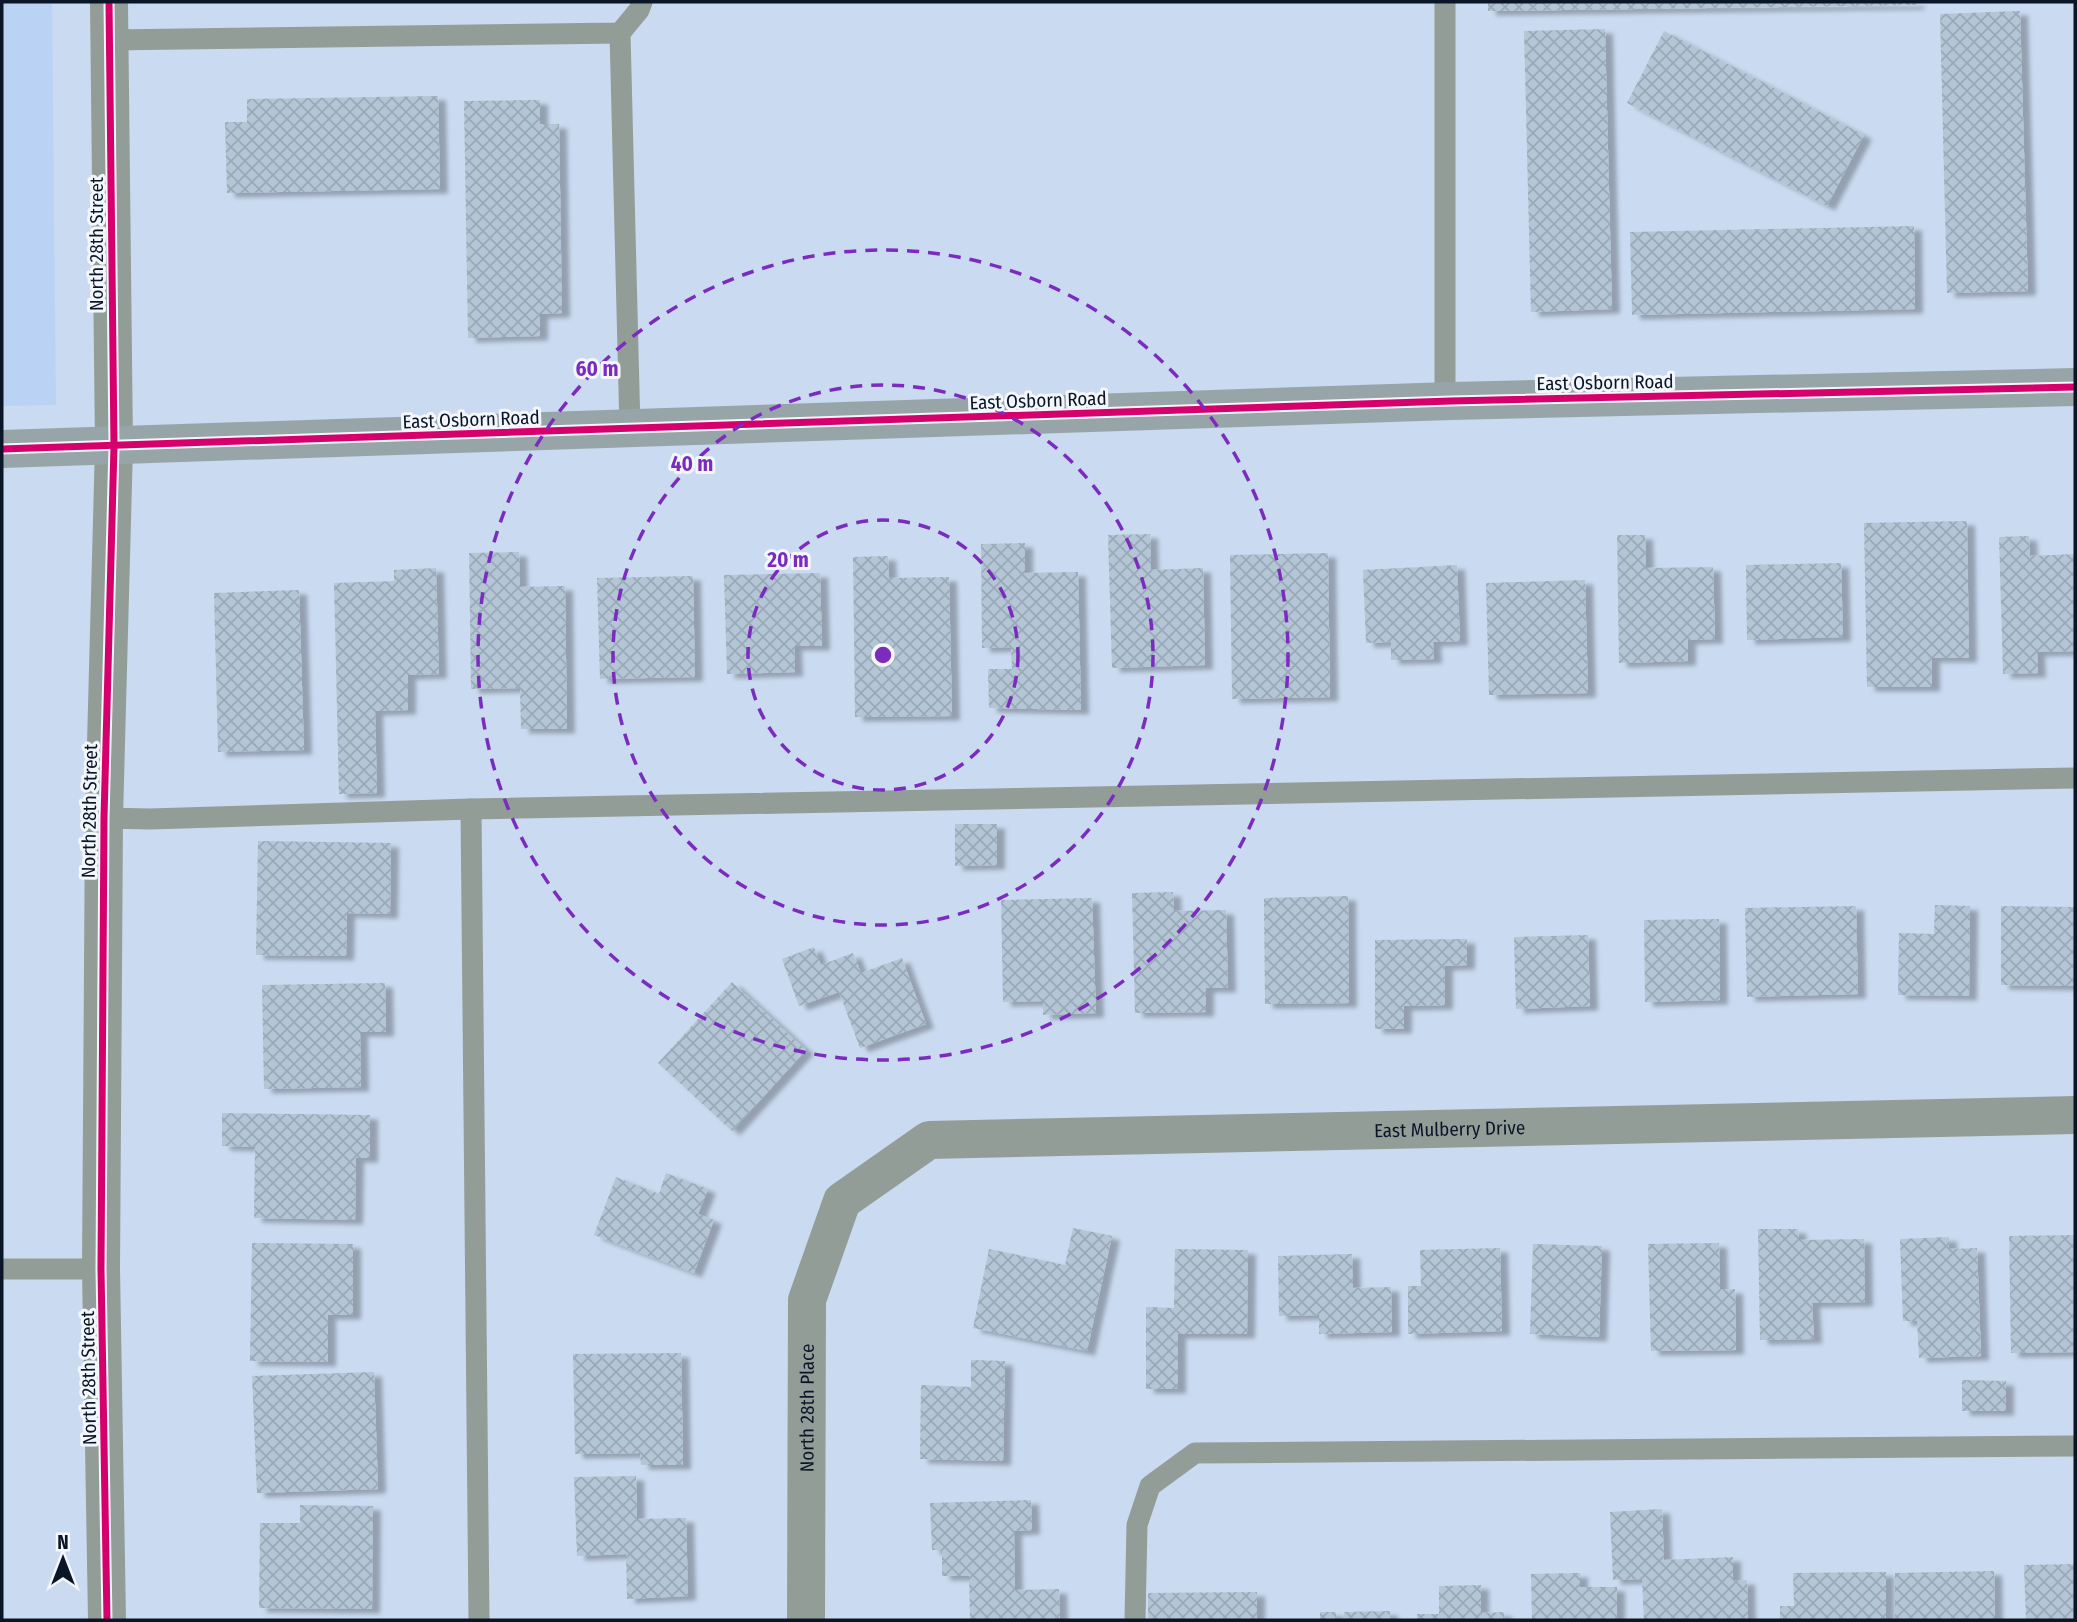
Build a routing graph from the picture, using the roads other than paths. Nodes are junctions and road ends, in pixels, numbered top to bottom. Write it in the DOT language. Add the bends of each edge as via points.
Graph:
graph roads {
  1 [pos="109,2"];
  2 [pos="642,2"];
  3 [pos="1445,2"];
  4 [pos="620,33"];
  5 [pos="110,40"];
  6 [pos="2075,387"];
  7 [pos="1446,401"];
  8 [pos="630,429"];
  9 [pos="114,446"];
  10 [pos="2,449"];
  11 [pos="2075,778"];
  12 [pos="471,809"];
  13 [pos="104,818"];
  14 [pos="2075,1115"];
  15 [pos="842,1201"];
  16 [pos="2,1269"];
  17 [pos="101,1269"];
  18 [pos="2075,1446"];
  19 [pos="107,1620"];
  20 [pos="479,1620"];
  21 [pos="806,1620"];
  22 [pos="1135,1620"];
  1 -- 5 [label="street, North 28th Street"];
  2 -- 4 [label="lane"];
  3 -- 7 [label="lane"];
  4 -- 5 [label="lane"];
  4 -- 8 [label="lane"];
  5 -- 9 [label="street, North 28th Street"];
  6 -- 7 [label="main road, East Osborn Road"];
  7 -- 8 [label="main road, East Osborn Road"];
  8 -- 9 [label="main road, East Osborn Road"];
  9 -- 10 [label="main road, East Osborn Road"];
  9 -- 13 [label="street, North 28th Street"];
  11 -- 12 [label="lane"];
  12 -- 13 [label="lane"];
  12 -- 20 [label="lane"];
  13 -- 17 [label="street, North 28th Street"];
  14 -- 15 [label="street, East Mulberry Drive" via="929,1140"];
  15 -- 21 [label="street, North 28th Place" via="807,1300"];
  16 -- 17 [label="lane"];
  17 -- 19 [label="street, North 28th Street"];
  18 -- 22 [label="lane" via="1195,1452 1150,1486 1137,1525"];
}
